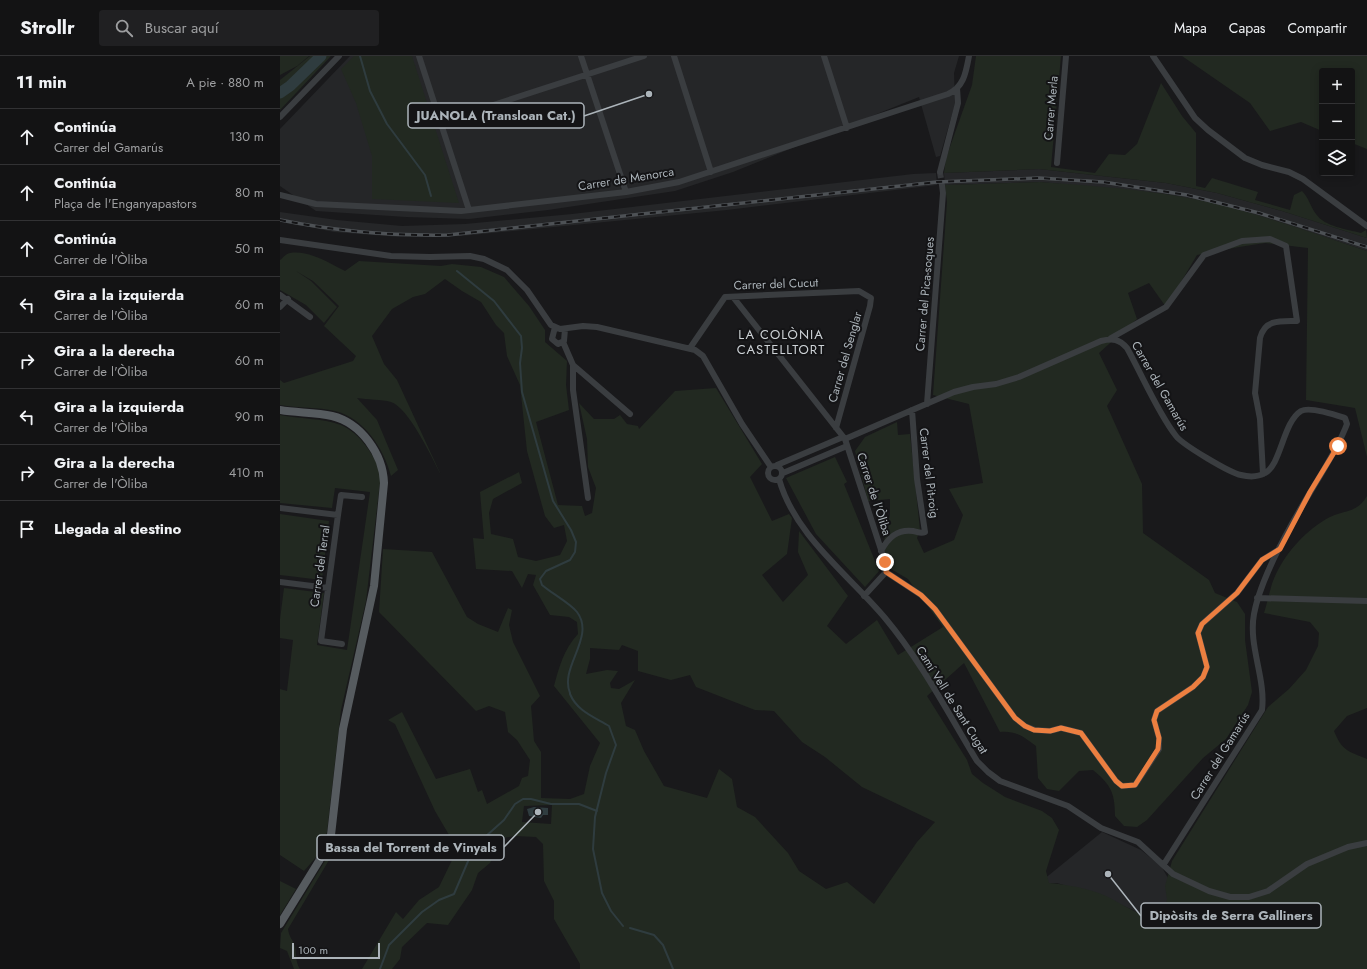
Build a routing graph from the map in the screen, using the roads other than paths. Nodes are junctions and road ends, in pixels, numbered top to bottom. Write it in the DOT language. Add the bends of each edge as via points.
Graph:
graph roads {
  1 [pos="339,56"];
  2 [pos="419,56"];
  3 [pos="581,56"];
  4 [pos="644,56"];
  5 [pos="674,56"];
  6 [pos="824,56"];
  7 [pos="969,56"];
  8 [pos="1066,56"];
  9 [pos="1153,56"];
  10 [pos="587,74"];
  11 [pos="957,88"];
  12 [pos="280,116"];
  13 [pos="441,122"];
  14 [pos="847,128"];
  15 [pos="1057,163"];
  16 [pos="711,172"];
  17 [pos="940,172"];
  18 [pos="942,186"];
  19 [pos="626,192"];
  20 [pos="281,194"];
  21 [pos="469,210"];
  22 [pos="1367,226"];
  23 [pos="281,240"];
  24 [pos="865,294"];
  25 [pos="280,295"];
  26 [pos="733,296"];
  27 [pos="288,299"];
  28 [pos="280,307"];
  29 [pos="310,317"];
  30 [pos="555,327"];
  31 [pos="565,329"];
  32 [pos="1111,338"];
  33 [pos="563,342"];
  34 [pos="690,348"];
  35 [pos="573,364"];
  36 [pos="927,404"];
  37 [pos="280,410"];
  38 [pos="912,410"];
  39 [pos="630,414"];
  40 [pos="836,428"];
  41 [pos="844,438"];
  42 [pos="847,446"];
  43 [pos="774,466"];
  44 [pos="783,473"];
  45 [pos="1263,474"];
  46 [pos="779,479"];
  47 [pos="362,497"];
  48 [pos="588,498"];
  49 [pos="280,508"];
  50 [pos="338,515"];
  51 [pos="1280,549"];
  52 [pos="881,551"];
  53 [pos="886,572"];
  54 [pos="280,582"];
  55 [pos="328,588"];
  56 [pos="864,596"];
  57 [pos="1257,598"];
  58 [pos="1367,601"];
  59 [pos="342,644"];
  60 [pos="1367,843"];
  61 [pos="1164,864"];
  62 [pos="280,924"];
  1 -- 12 [label="street"];
  2 -- 13 [label="street"];
  3 -- 10 [label="street"];
  4 -- 10 [label="street"];
  5 -- 16 [label="street"];
  6 -- 14 [label="street"];
  7 -- 11 [label="street" via="967,69"];
  8 -- 15 [label="street, Carrer Merla"];
  9 -- 22 [label="street" via="1195,118 1208,130 1249,159 1304,178"];
  10 -- 13 [label="street"];
  10 -- 19 [label="street"];
  11 -- 14 [label="street, Carrer de Menorca" via="948,94"];
  11 -- 17 [label="street" via="958,103"];
  13 -- 21 [label="street"];
  14 -- 16 [label="street, Carrer de Menorca"];
  16 -- 19 [label="street, Carrer de Menorca" via="679,182"];
  18 -- 36 [label="street, Carrer del Pica-soques" via="944,194"];
  19 -- 21 [label="street, Carrer de Menorca"];
  20 -- 21 [label="street, Carrer de Menorca" via="316,204"];
  23 -- 30 [label="street" via="391,256 470,256 484,259 507,270 527,290"];
  24 -- 26 [label="street, Carrer del Cucut" via="859,291"];
  24 -- 40 [label="street, Carrer del Senglar" via="871,298 870,306"];
  25 -- 27 [label="street"];
  26 -- 34 [label="street, Carrer del Cucut" via="725,297"];
  26 -- 40 [label="street"];
  27 -- 28 [label="street"];
  27 -- 29 [label="street"];
  30 -- 31 [label="street"];
  30 -- 33 [label="street" via="552,341 558,344"];
  31 -- 33 [label="street"];
  31 -- 34 [label="street" via="597,326"];
  32 -- 36 [label="street" via="1101,340 1019,378 960,390"];
  32 -- 45 [label="street, Carrer del Gamarús" via="1127,348 1180,441 1230,471 1241,475"];
  32 -- 45 [label="street" via="1166,307 1204,255 1242,241 1270,239 1286,246 1298,321 1273,321 1262,330 1260,338 1255,393 1260,419"];
  33 -- 35 [label="street"];
  34 -- 43 [label="street" via="703,356 742,424"];
  35 -- 39 [label="street"];
  35 -- 48 [label="street" via="573,390"];
  36 -- 38 [label="street"];
  37 -- 62 [label="main road" via="332,416 351,424 378,455 383,468 384,483 373,592 343,729 331,835 319,861"];
  38 -- 41 [label="street"];
  38 -- 52 [label="street, Carrer del Pit-roig" via="917,479 925,532 923,534 904,531 892,535"];
  40 -- 41 [label="street"];
  41 -- 42 [label="street, Carrer de l'Òliba"];
  41 -- 43 [label="street"];
  42 -- 44 [label="street"];
  42 -- 52 [label="street, Carrer de l'Òliba"];
  43 -- 44 [label="street" via="781,468"];
  43 -- 46 [label="street" via="768,472 773,480"];
  44 -- 46 [label="street"];
  45 -- 51 [label="street, Carrer del Gamarús" via="1273,463 1293,417 1302,410 1310,409 1345,418 1347,424 1338,446"];
  46 -- 56 [label="street, Camí Vell de Sant Cugat" via="782,492 810,537"];
  47 -- 50 [label="street, Carrer del Terral" via="341,495"];
  49 -- 50 [label="street"];
  50 -- 55 [label="street, Carrer del Terral"];
  51 -- 53 [label="street" via="1262,560 1233,596 1202,624 1198,633 1207,667 1203,677 1193,687 1157,711 1154,720 1159,738 1158,749 1135,785 1122,786 1081,733 1061,728 1050,731 1034,730 1015,718 935,609 921,595"];
  51 -- 57 [label="street, Carrer del Gamarús"];
  52 -- 53 [label="street, Carrer de l'Òliba"];
  53 -- 56 [label="street"];
  54 -- 55 [label="street"];
  55 -- 59 [label="street, Carrer del Terral" via="321,641"];
  56 -- 61 [label="street, Camí Vell de Sant Cugat" via="885,619 922,669 977,760 988,772 1000,781 1068,806 1101,828 1134,840"];
  57 -- 58 [label="street"];
  57 -- 61 [label="street, Carrer del Gamarús" via="1252,631 1264,697 1262,710"];
  60 -- 61 [label="street, Camí Vell de Sant Cugat" via="1348,847 1306,864 1275,888 1249,897 1230,897 1209,891 1173,874"];
}
